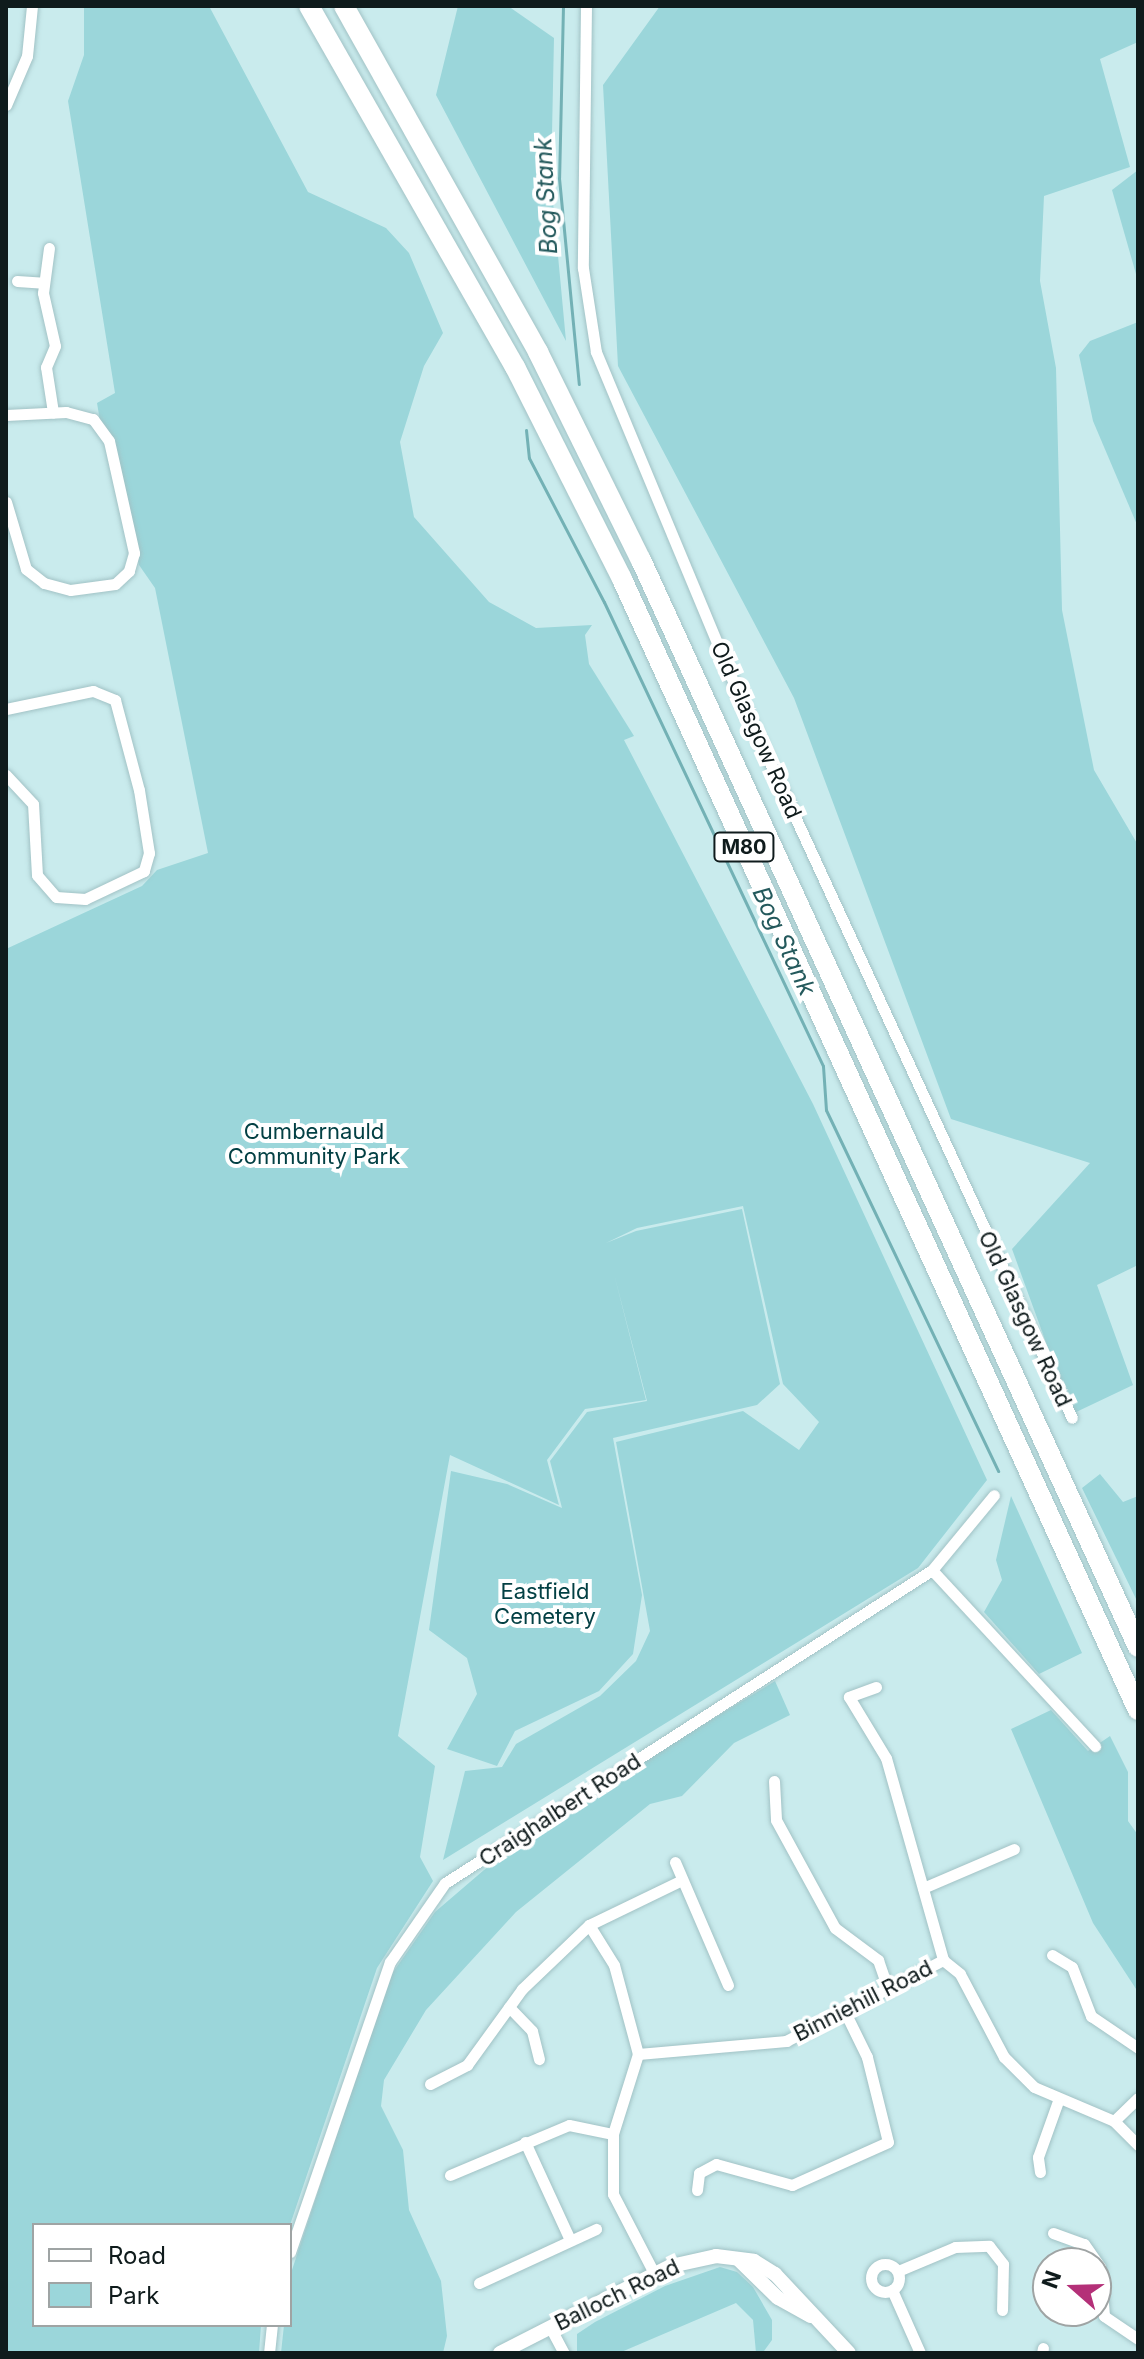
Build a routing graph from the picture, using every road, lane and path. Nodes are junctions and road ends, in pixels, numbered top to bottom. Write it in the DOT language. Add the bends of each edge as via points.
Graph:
graph roads {
  1 [pos="32,6"];
  2 [pos="309,6"];
  3 [pos="344,6"];
  4 [pos="586,6"];
  5 [pos="6,105"];
  6 [pos="49,248"];
  7 [pos="17,281"];
  8 [pos="43,283"];
  9 [pos="53,412"];
  10 [pos="6,415"];
  11 [pos="6,502"];
  12 [pos="6,709"];
  13 [pos="6,775"];
  14 [pos="1072,1418"];
  15 [pos="994,1495"];
  16 [pos="932,1570"];
  17 [pos="1138,1647"];
  18 [pos="876,1687"];
  19 [pos="1138,1710"];
  20 [pos="1095,1746"];
  21 [pos="774,1781"];
  22 [pos="1014,1849"];
  23 [pos="675,1862"];
  24 [pos="682,1880"];
  25 [pos="923,1888"];
  26 [pos="589,1925"];
  27 [pos="1052,1955"];
  28 [pos="943,1960"];
  29 [pos="728,1985"];
  30 [pos="888,1989"];
  31 [pos="509,2007"];
  32 [pos="845,2012"];
  33 [pos="1138,2048"];
  34 [pos="638,2054"];
  35 [pos="539,2059"];
  36 [pos="430,2084"];
  37 [pos="1138,2098"];
  38 [pos="1058,2101"];
  39 [pos="1114,2121"];
  40 [pos="613,2134"];
  41 [pos="525,2142"];
  42 [pos="1138,2145"];
  43 [pos="1040,2172"];
  44 [pos="450,2175"];
  45 [pos="697,2190"];
  46 [pos="596,2229"];
  47 [pos="1053,2233"];
  48 [pos="570,2240"];
  49 [pos="292,2246"];
  50 [pos="898,2271"];
  51 [pos="654,2273"];
  52 [pos="479,2283"];
  53 [pos="892,2290"];
  54 [pos="1002,2310"];
  55 [pos="272,2327"];
  56 [pos="550,2327"];
  57 [pos="1138,2339"];
  58 [pos="269,2353"];
  59 [pos="500,2353"];
  60 [pos="564,2353"];
  61 [pos="849,2353"];
  62 [pos="920,2353"];
  1 -- 5 [label="street" via="27,56"];
  2 -- 19 [label="highway, M80" via="515,367 622,579"];
  3 -- 17 [label="highway, M80" via="538,352 641,560"];
  4 -- 14 [label="street, Old Glasgow Road" via="583,268 596,352 737,691"];
  6 -- 8 [label="street"];
  7 -- 8 [label="street"];
  8 -- 9 [label="street" via="55,346 46,367"];
  9 -- 10 [label="street"];
  9 -- 11 [label="street" via="93,419 109,441 134,553 129,571 115,584 70,590 44,583 26,569"];
  12 -- 13 [label="street" via="93,691 115,700 139,790 149,853 144,871 85,899 56,897 37,875 33,804"];
  15 -- 16 [label="street, Craighalbert Road"];
  16 -- 20 [label="street"];
  16 -- 49 [label="street, Craighalbert Road" via="445,1883 385,1974"];
  18 -- 25 [label="street, Binniehill Road" via="849,1697 886,1758"];
  21 -- 30 [label="street" via="776,1820 835,1928 878,1960"];
  22 -- 25 [label="street"];
  23 -- 24 [label="street"];
  24 -- 26 [label="street"];
  24 -- 29 [label="street"];
  25 -- 28 [label="street, Binniehill Road"];
  26 -- 31 [label="street"];
  26 -- 34 [label="street" via="614,1965"];
  27 -- 33 [label="street" via="1072,1967 1091,2016"];
  28 -- 30 [label="street, Binniehill Road"];
  28 -- 38 [label="street, Binniehill Road" via="960,1974 1004,2057"];
  30 -- 32 [label="street, Binniehill Road"];
  31 -- 35 [label="street" via="532,2031"];
  31 -- 36 [label="street" via="467,2065"];
  32 -- 34 [label="street, Binniehill Road" via="786,2041"];
  32 -- 45 [label="street" via="867,2057 888,2142 792,2185 716,2164 699,2173"];
  34 -- 40 [label="street"];
  37 -- 39 [label="street"];
  38 -- 39 [label="street, Binniehill Road"];
  38 -- 43 [label="street" via="1038,2157"];
  39 -- 42 [label="street, Binniehill Road"];
  40 -- 41 [label="street" via="569,2125"];
  40 -- 51 [label="street" via="613,2194"];
  41 -- 44 [label="street"];
  41 -- 48 [label="street"];
  46 -- 48 [label="street"];
  47 -- 57 [label="street" via="1084,2244 1100,2267 1104,2316"];
  48 -- 52 [label="street"];
  50 -- 53 [label="street"];
  50 -- 53 [label="street" via="883,2264 871,2276 875,2287"];
  50 -- 54 [label="street" via="955,2247 989,2246 1003,2264"];
  51 -- 56 [label="street, Balloch Road"];
  51 -- 61 [label="street, Balloch Road" via="701,2257 738,2259 778,2298 821,2321"];
  53 -- 62 [label="street"];
  55 -- 58 [label="street"];
  56 -- 59 [label="street, Balloch Road"];
  56 -- 60 [label="street"];
}
